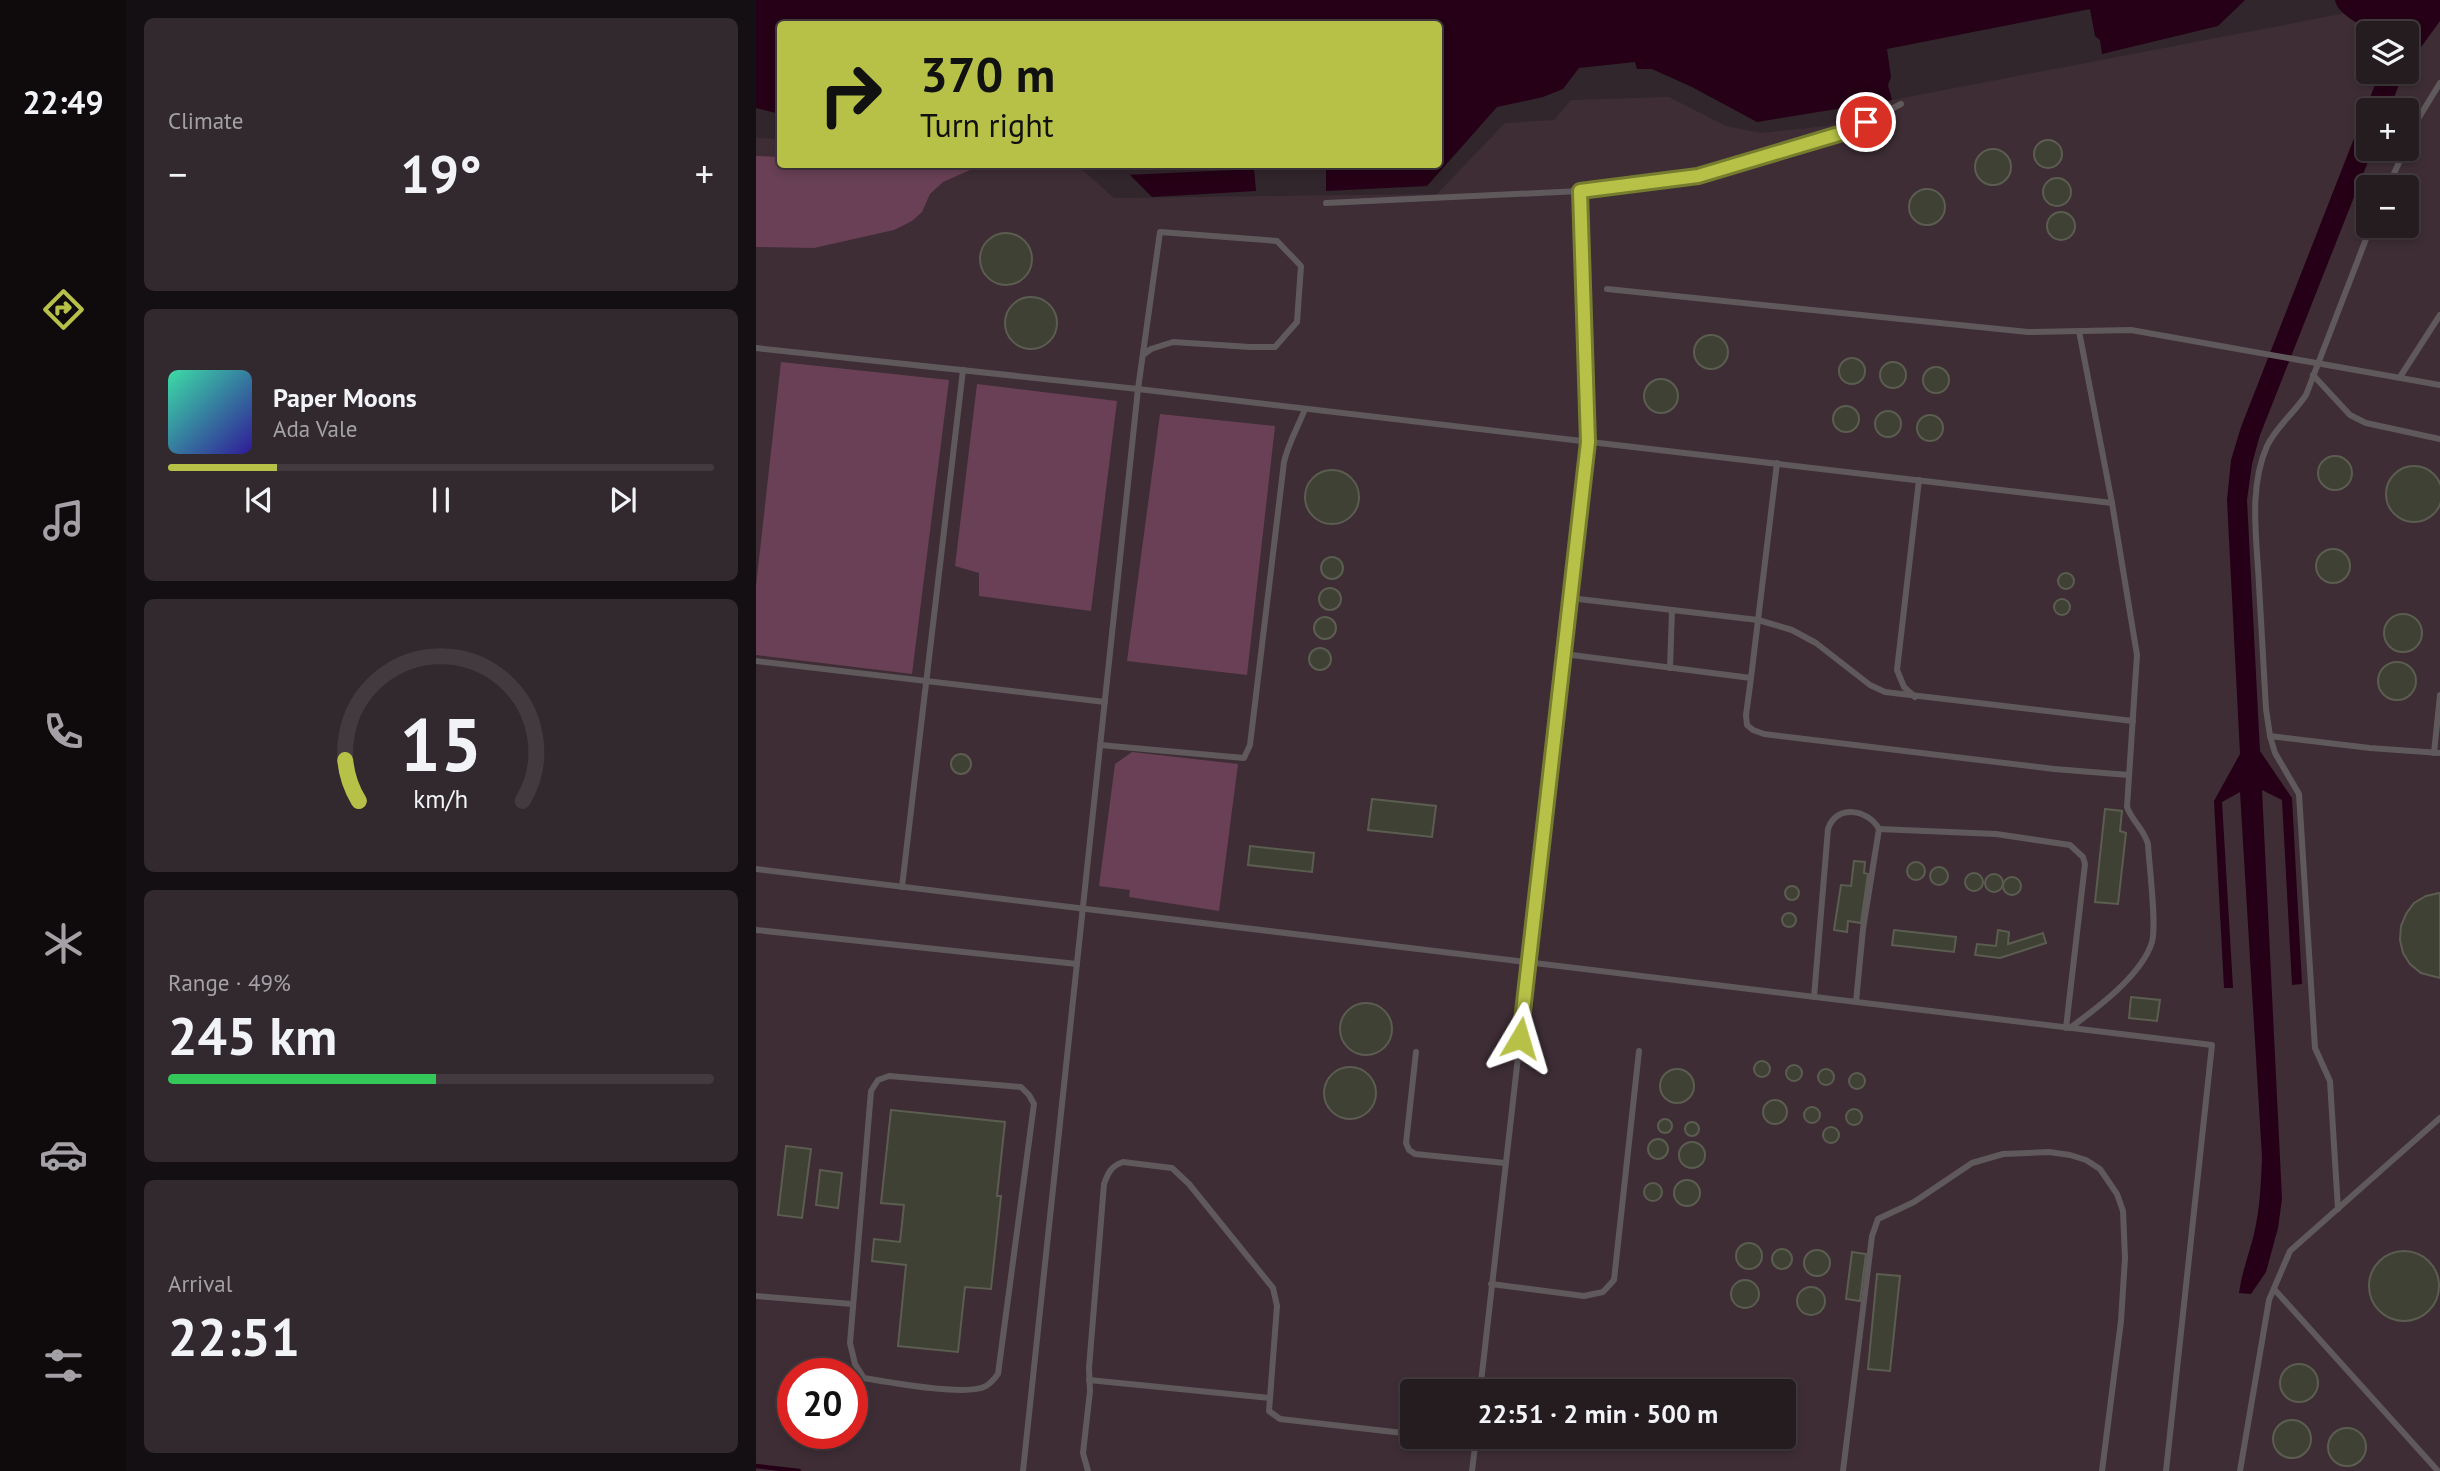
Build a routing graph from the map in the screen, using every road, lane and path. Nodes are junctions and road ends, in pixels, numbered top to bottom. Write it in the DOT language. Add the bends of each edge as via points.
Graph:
graph roads {
  1 [pos="2440,83"];
  2 [pos="1900,104"];
  3 [pos="2419,117"];
  4 [pos="1580,191"];
  5 [pos="1326,203"];
  6 [pos="2366,238"];
  7 [pos="1607,289"];
  8 [pos="2440,315"];
  9 [pos="2079,331"];
  10 [pos="756,348"];
  11 [pos="1143,355"];
  12 [pos="2315,362"];
  13 [pos="963,370"];
  14 [pos="2313,374"];
  15 [pos="2400,377"];
  16 [pos="2440,385"];
  17 [pos="1139,389"];
  18 [pos="1305,409"];
  19 [pos="2440,439"];
  20 [pos="1588,442"];
  21 [pos="1777,463"];
  22 [pos="1919,480"];
  23 [pos="2112,503"];
  24 [pos="1570,598"];
  25 [pos="1672,610"];
  26 [pos="1758,620"];
  27 [pos="1563,654"];
  28 [pos="756,661"];
  29 [pos="1670,668"];
  30 [pos="1751,678"];
  31 [pos="926,681"];
  32 [pos="2440,695"];
  33 [pos="1915,697"];
  34 [pos="1105,702"];
  35 [pos="2133,721"];
  36 [pos="2270,736"];
  37 [pos="1100,746"];
  38 [pos="2437,753"];
  39 [pos="2129,775"];
  40 [pos="1879,829"];
  41 [pos="756,869"];
  42 [pos="902,887"];
  43 [pos="1083,909"];
  44 [pos="756,930"];
  45 [pos="1529,963"];
  46 [pos="1077,964"];
  47 [pos="1814,997"];
  48 [pos="1856,1002"];
  49 [pos="2068,1028"];
  50 [pos="1639,1051"];
  51 [pos="1416,1052"];
  52 [pos="2440,1118"];
  53 [pos="1505,1163"];
  54 [pos="2338,1209"];
  55 [pos="1491,1284"];
  56 [pos="2274,1289"];
  57 [pos="756,1296"];
  58 [pos="852,1304"];
  59 [pos="1481,1379"];
  60 [pos="1090,1380"];
  61 [pos="1270,1398"];
  62 [pos="1400,1433"];
  63 [pos="1475,1449"];
  64 [pos="1023,1471"];
  65 [pos="1088,1471"];
  66 [pos="1472,1471"];
  67 [pos="1843,1471"];
  68 [pos="2102,1471"];
  69 [pos="2166,1471"];
  70 [pos="2241,1471"];
  71 [pos="2438,1471"];
  1 -- 3 [label="lane"];
  2 -- 4 [label="lane" via="1849,131 1698,176"];
  4 -- 5 [label="lane"];
  4 -- 20 [label="lane"];
  6 -- 12 [label="lane"];
  7 -- 9 [label="lane" via="2028,332"];
  8 -- 15 [label="lane"];
  9 -- 12 [label="lane" via="2132,330"];
  9 -- 23 [label="lane"];
  10 -- 13 [label="lane"];
  11 -- 11 [label="lane" via="1160,232 1278,241 1301,266 1297,322 1275,347 1173,342"];
  11 -- 17 [label="lane"];
  12 -- 14 [label="lane"];
  12 -- 15 [label="lane"];
  13 -- 17 [label="lane"];
  13 -- 31 [label="lane"];
  14 -- 19 [label="lane" via="2350,415 2366,423"];
  14 -- 36 [label="lane" via="2298,407 2277,429 2259,471 2255,506"];
  15 -- 16 [label="lane"];
  17 -- 18 [label="lane"];
  17 -- 34 [label="lane"];
  18 -- 20 [label="lane"];
  18 -- 37 [label="lane" via="1284,462 1251,746 1244,758"];
  20 -- 21 [label="lane"];
  20 -- 24 [label="lane"];
  21 -- 22 [label="lane"];
  21 -- 26 [label="lane"];
  22 -- 23 [label="lane"];
  22 -- 33 [label="lane" via="1897,670 1904,687"];
  23 -- 35 [label="lane" via="2137,654"];
  24 -- 25 [label="lane"];
  24 -- 27 [label="lane"];
  25 -- 26 [label="lane"];
  25 -- 29 [label="lane"];
  26 -- 30 [label="lane"];
  26 -- 33 [label="lane" via="1816,643 1870,685"];
  27 -- 29 [label="lane"];
  27 -- 45 [label="lane"];
  28 -- 31 [label="lane"];
  29 -- 30 [label="lane"];
  30 -- 39 [label="lane" via="1748,725 1764,734"];
  31 -- 34 [label="lane"];
  31 -- 42 [label="lane"];
  32 -- 38 [label="lane"];
  33 -- 35 [label="lane"];
  34 -- 37 [label="lane"];
  35 -- 39 [label="lane"];
  36 -- 38 [label="lane"];
  36 -- 54 [label="lane" via="2280,764 2300,794 2315,1048 2330,1082"];
  37 -- 43 [label="lane"];
  39 -- 49 [label="lane" via="2127,807 2148,844 2153,940 2108,1000"];
  40 -- 47 [label="lane" via="1863,814 1831,819 1824,855"];
  40 -- 48 [label="lane"];
  40 -- 49 [label="lane" via="1996,834 2078,850 2085,864"];
  41 -- 42 [label="lane"];
  42 -- 43 [label="lane"];
  43 -- 45 [label="lane"];
  43 -- 46 [label="lane"];
  44 -- 46 [label="lane"];
  45 -- 47 [label="lane"];
  45 -- 53 [label="lane"];
  46 -- 64 [label="lane"];
  47 -- 48 [label="lane"];
  48 -- 49 [label="lane"];
  49 -- 69 [label="lane" via="2212,1045"];
  50 -- 55 [label="lane" via="1614,1280 1603,1292 1584,1296"];
  51 -- 53 [label="lane" via="1409,1150"];
  52 -- 54 [label="lane"];
  53 -- 55 [label="lane"];
  54 -- 56 [label="lane" via="2290,1251"];
  55 -- 59 [label="lane"];
  56 -- 70 [label="lane"];
  56 -- 71 [label="lane"];
  57 -- 58 [label="lane"];
  58 -- 58 [label="lane" via="871,1091 878,1080 889,1076 1021,1087 1034,1104 999,1374 975,1390 864,1378 850,1343"];
  60 -- 61 [label="lane"];
  60 -- 61 [label="lane" via="1108,1172 1123,1162 1163,1165 1189,1184 1273,1288 1278,1306"];
  60 -- 65 [label="lane" via="1083,1453"];
  61 -- 62 [label="lane" via="1269,1411 1280,1419"];
  63 -- 66 [label="lane"];
  67 -- 68 [label="lane" via="1872,1236 1878,1219 1914,1202 1972,1163 2003,1154 2049,1152 2086,1160 2100,1169 2123,1211 2124,1291"];
}
